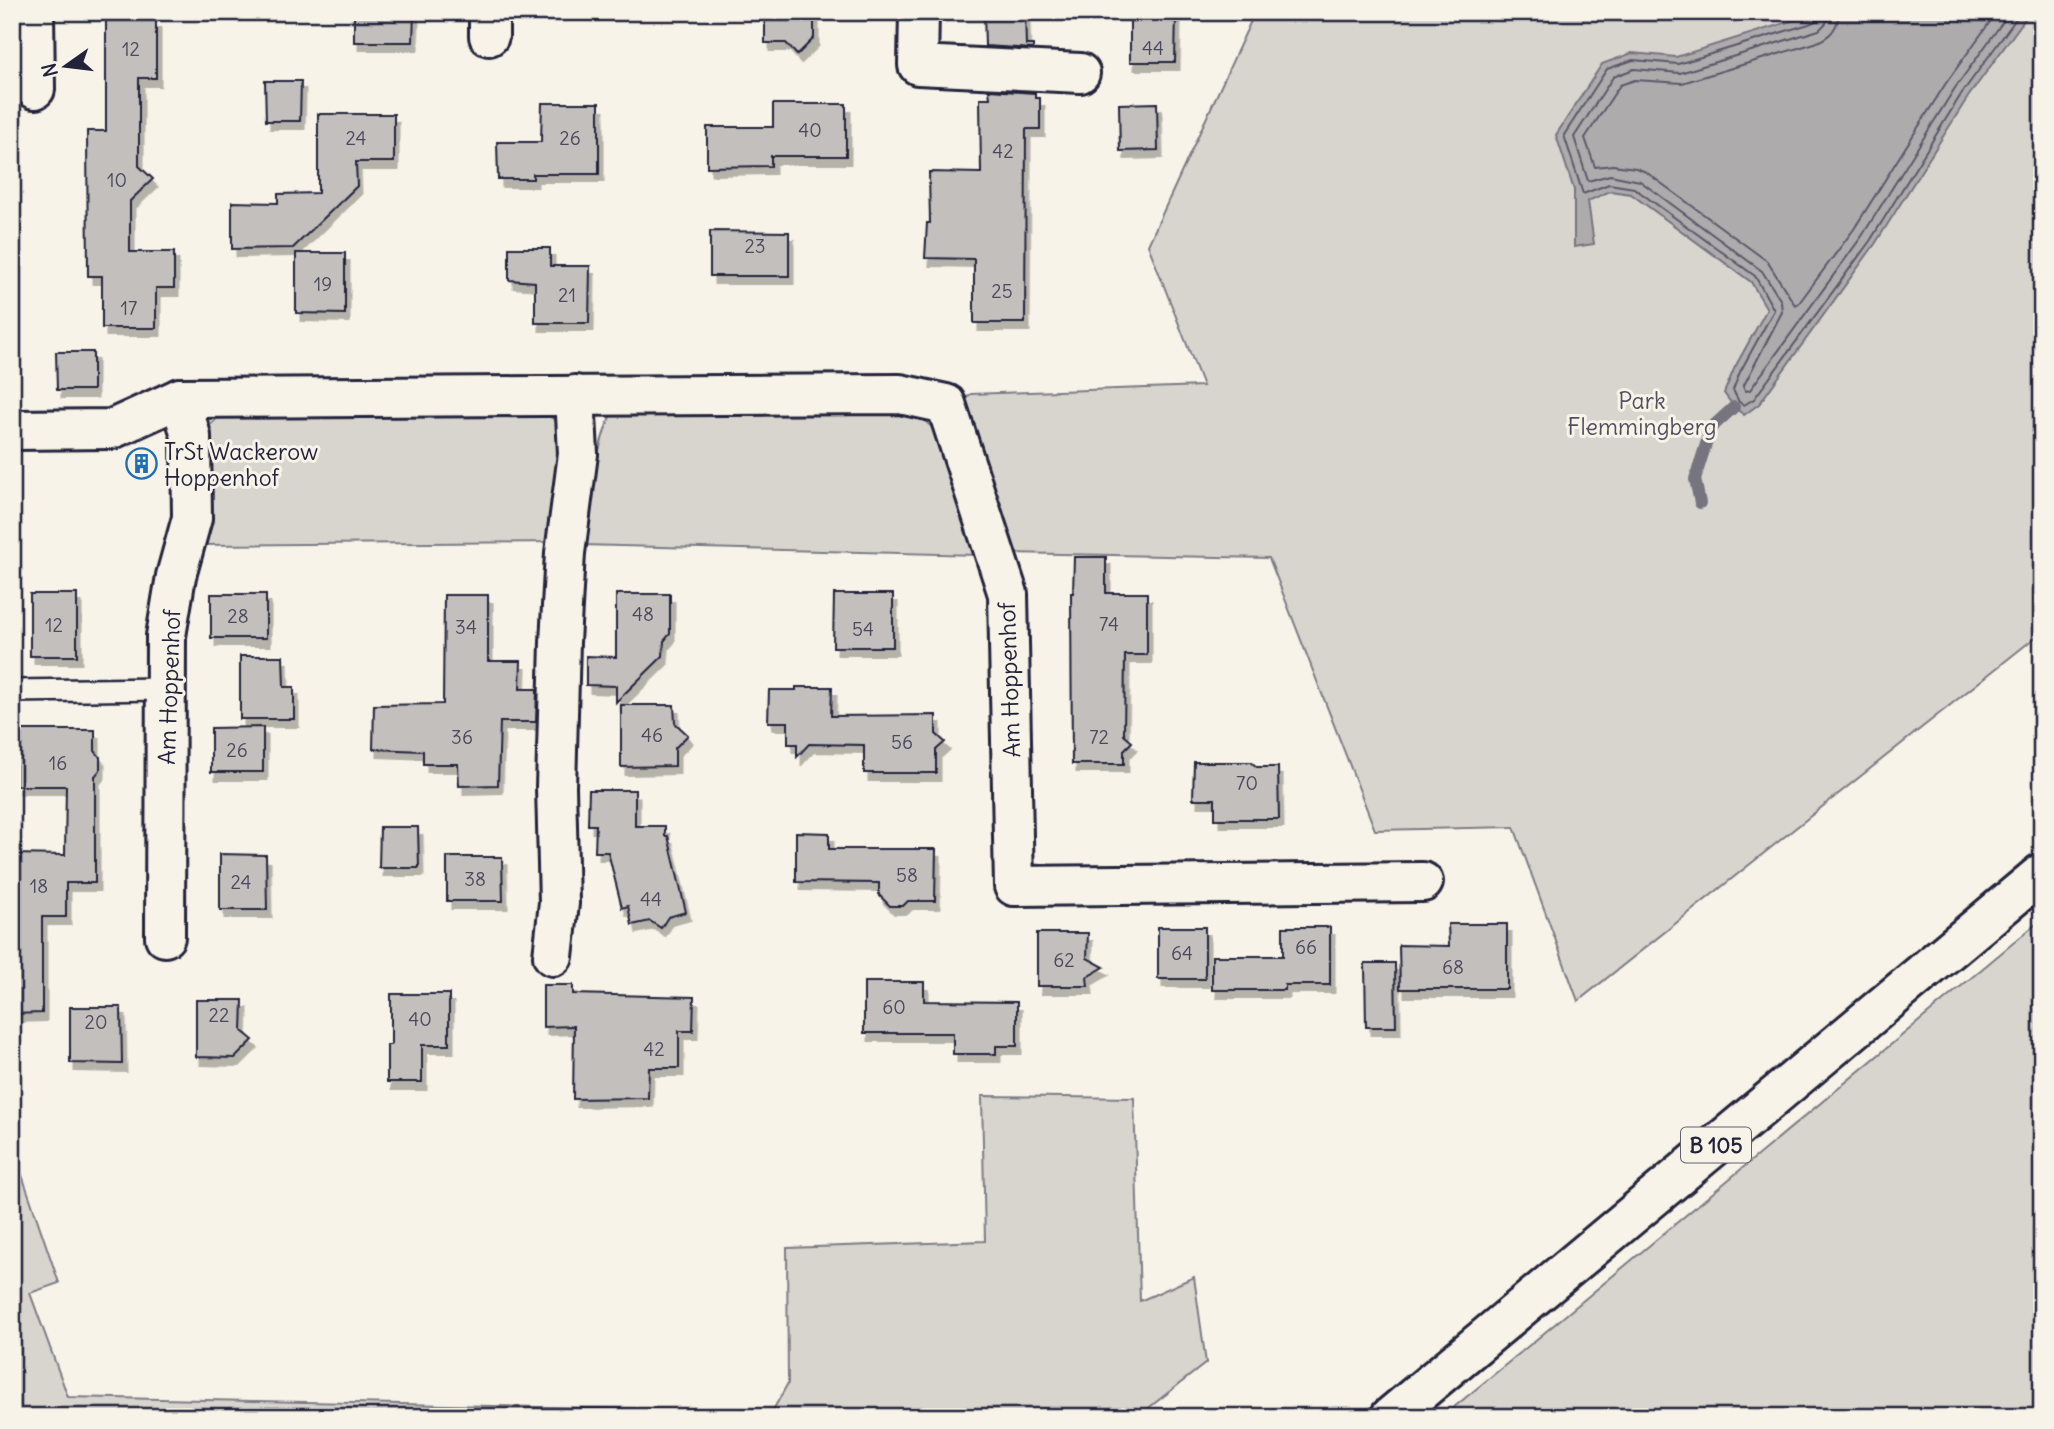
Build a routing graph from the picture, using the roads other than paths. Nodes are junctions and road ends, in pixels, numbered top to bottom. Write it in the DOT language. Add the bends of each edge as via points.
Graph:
graph roads {
  1 [pos="34,12"];
  2 [pos="919,12"];
  3 [pos="1080,73"];
  4 [pos="35,89"];
  5 [pos="575,395"];
  6 [pos="180,398"];
  7 [pos="12,430"];
  8 [pos="166,690"];
  9 [pos="12,691"];
  10 [pos="2042,873"];
  11 [pos="1423,882"];
  12 [pos="165,937"];
  13 [pos="553,956"];
  14 [pos="1390,1417"];
  1 -- 4 [label="main road"];
  2 -- 3 [label="main road" via="918,65"];
  5 -- 6 [label="main road, Am Hoppenhof"];
  5 -- 11 [label="main road, Am Hoppenhof" via="900,394 946,404 1008,594 1014,886"];
  5 -- 13 [label="main road" via="578,454 565,552 560,642 559,903"];
  6 -- 7 [label="main road, Am Hoppenhof" via="112,429"];
  6 -- 8 [label="main road, Am Hoppenhof" via="191,436 192,518 166,636"];
  8 -- 9 [label="lane"];
  8 -- 12 [label="main road, Am Hoppenhof"];
  10 -- 14 [label="main road, B 105"];
}
